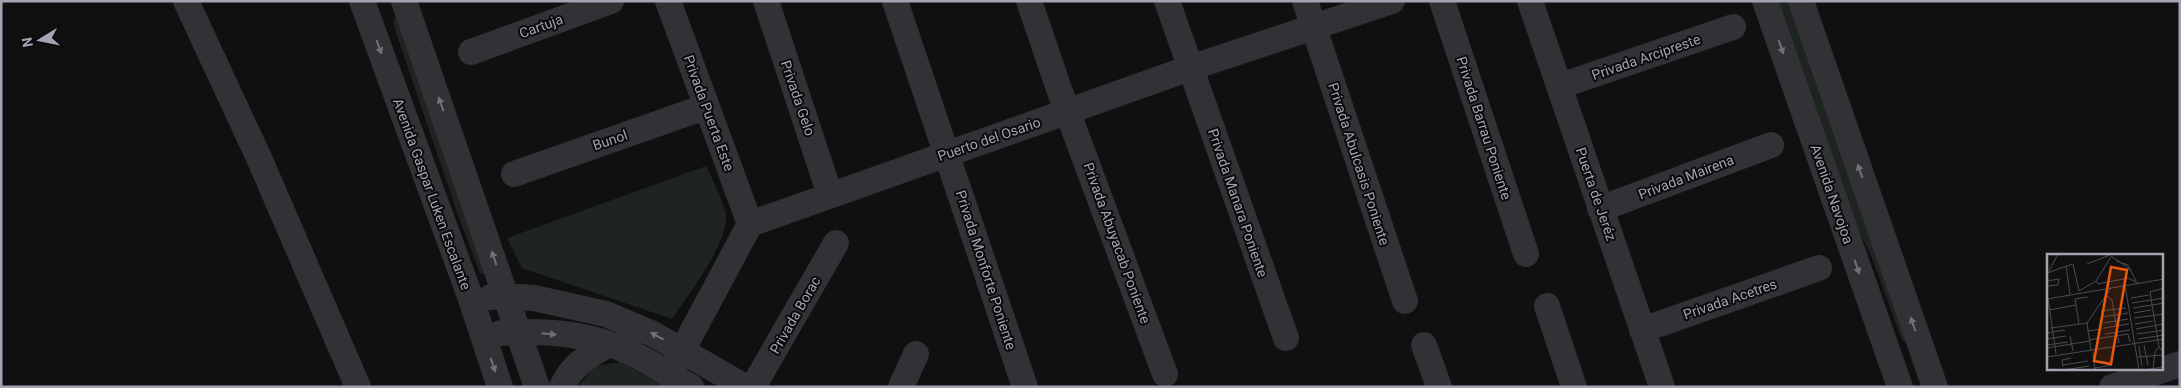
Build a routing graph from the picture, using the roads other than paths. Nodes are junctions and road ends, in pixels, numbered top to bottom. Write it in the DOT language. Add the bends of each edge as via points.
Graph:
graph roads {
  1 [pos="186,1"];
  2 [pos="362,1"];
  3 [pos="404,1"];
  4 [pos="611,1"];
  5 [pos="668,1"];
  6 [pos="766,1"];
  7 [pos="895,1"];
  8 [pos="1029,1"];
  9 [pos="1167,1"];
  10 [pos="1305,1"];
  11 [pos="1392,1"];
  12 [pos="1442,1"];
  13 [pos="1530,1"];
  14 [pos="1765,1"];
  15 [pos="1801,1"];
  16 [pos="1314,27"];
  17 [pos="1733,28"];
  18 [pos="471,52"];
  19 [pos="1190,68"];
  20 [pos="1560,86"];
  21 [pos="706,107"];
  22 [pos="1068,112"];
  23 [pos="1771,145"];
  24 [pos="948,153"];
  25 [pos="514,174"];
  26 [pos="830,195"];
  27 [pos="1600,209"];
  28 [pos="750,224"];
  29 [pos="836,243"];
  30 [pos="1526,254"];
  31 [pos="1819,268"];
  32 [pos="506,296"];
  33 [pos="471,299"];
  34 [pos="1405,301"];
  35 [pos="1547,306"];
  36 [pos="582,308"];
  37 [pos="1642,330"];
  38 [pos="518,332"];
  39 [pos="1881,333"];
  40 [pos="483,335"];
  41 [pos="579,336"];
  42 [pos="1286,338"];
  43 [pos="609,344"];
  44 [pos="1424,345"];
  45 [pos="683,351"];
  46 [pos="916,354"];
  47 [pos="2180,364"];
  48 [pos="2164,369"];
  49 [pos="2162,370"];
  50 [pos="1165,374"];
  51 [pos="1930,379"];
  52 [pos="680,381"];
  53 [pos="358,387"];
  54 [pos="500,387"];
  55 [pos="537,387"];
  56 [pos="562,387"];
  57 [pos="745,387"];
  58 [pos="753,387"];
  59 [pos="901,387"];
  60 [pos="1025,387"];
  61 [pos="1439,387"];
  62 [pos="1574,387"];
  63 [pos="1662,387"];
  64 [pos="1900,387"];
  65 [pos="1956,387"];
  66 [pos="2112,387"];
  1 -- 53 [label="street" via="259,158"];
  2 -- 33 [label="street, Avenida Gaspar Luken Escalante, one-way"];
  32 -- 3 [label="street, one-way"];
  4 -- 18 [label="street, Cartuja"];
  5 -- 21 [label="street, Privada Puerta Este"];
  6 -- 26 [label="street, Privada Gelo"];
  7 -- 24 [label="street, Privada Monforte Poniente"];
  8 -- 22 [label="street, Privada Abuyacab Poniente"];
  9 -- 19 [label="street, Privada Manara Poniente"];
  10 -- 16 [label="street, Privada Abulcasis Poniente"];
  11 -- 16 [label="street, Puerto del Osario"];
  12 -- 30 [label="street, Privada Barrau Poniente"];
  13 -- 20 [label="street, Puerta de Jeréz"];
  14 -- 39 [label="street, Avenida Navojoa, one-way"];
  51 -- 15 [label="street, one-way"];
  16 -- 19 [label="street, Puerto del Osario"];
  16 -- 34 [label="street, Privada Abulcasis Poniente"];
  17 -- 20 [label="street, Privada Arcipreste"];
  19 -- 22 [label="street, Puerto del Osario"];
  19 -- 42 [label="street, Privada Manara Poniente"];
  20 -- 27 [label="street, Puerta de Jeréz"];
  21 -- 25 [label="street, Bunol"];
  21 -- 28 [label="street, Privada Puerta Este"];
  22 -- 24 [label="street, Puerto del Osario"];
  22 -- 50 [label="street, Privada Abuyacab Poniente"];
  23 -- 27 [label="street, Privada Mairena"];
  24 -- 26 [label="street, Puerto del Osario"];
  24 -- 60 [label="street, Privada Monforte Poniente"];
  26 -- 28 [label="street, Puerto del Osario"];
  27 -- 37 [label="street, Puerta de Jeréz"];
  28 -- 45 [label="street"];
  29 -- 58 [label="street, Privada Borac"];
  31 -- 37 [label="street, Privada Acetres"];
  32 -- 33 [label="street"];
  32 -- 36 [label="street"];
  32 -- 38 [label="street"];
  33 -- 40 [label="street, Avenida Gaspar Luken Escalante"];
  35 -- 62 [label="street"];
  36 -- 41 [label="street"];
  45 -- 36 [label="street, one-way" via="632,324"];
  37 -- 63 [label="street, Puerta de Jeréz"];
  38 -- 40 [label="street"];
  38 -- 41 [label="street, one-way"];
  38 -- 55 [label="street"];
  39 -- 51 [label="street"];
  39 -- 64 [label="street, Avenida Navojoa"];
  40 -- 54 [label="street, Avenida Gaspar Luken Escalante, one-way"];
  41 -- 43 [label="street"];
  43 -- 52 [label="street"];
  43 -- 56 [label="street" via="581,360 570,371"];
  44 -- 61 [label="street"];
  45 -- 52 [label="street"];
  45 -- 57 [label="street"];
  46 -- 59 [label="street"];
  47 -- 48 [label="street"];
  49 -- 66 [label="street"];
  51 -- 65 [label="street"];
}
